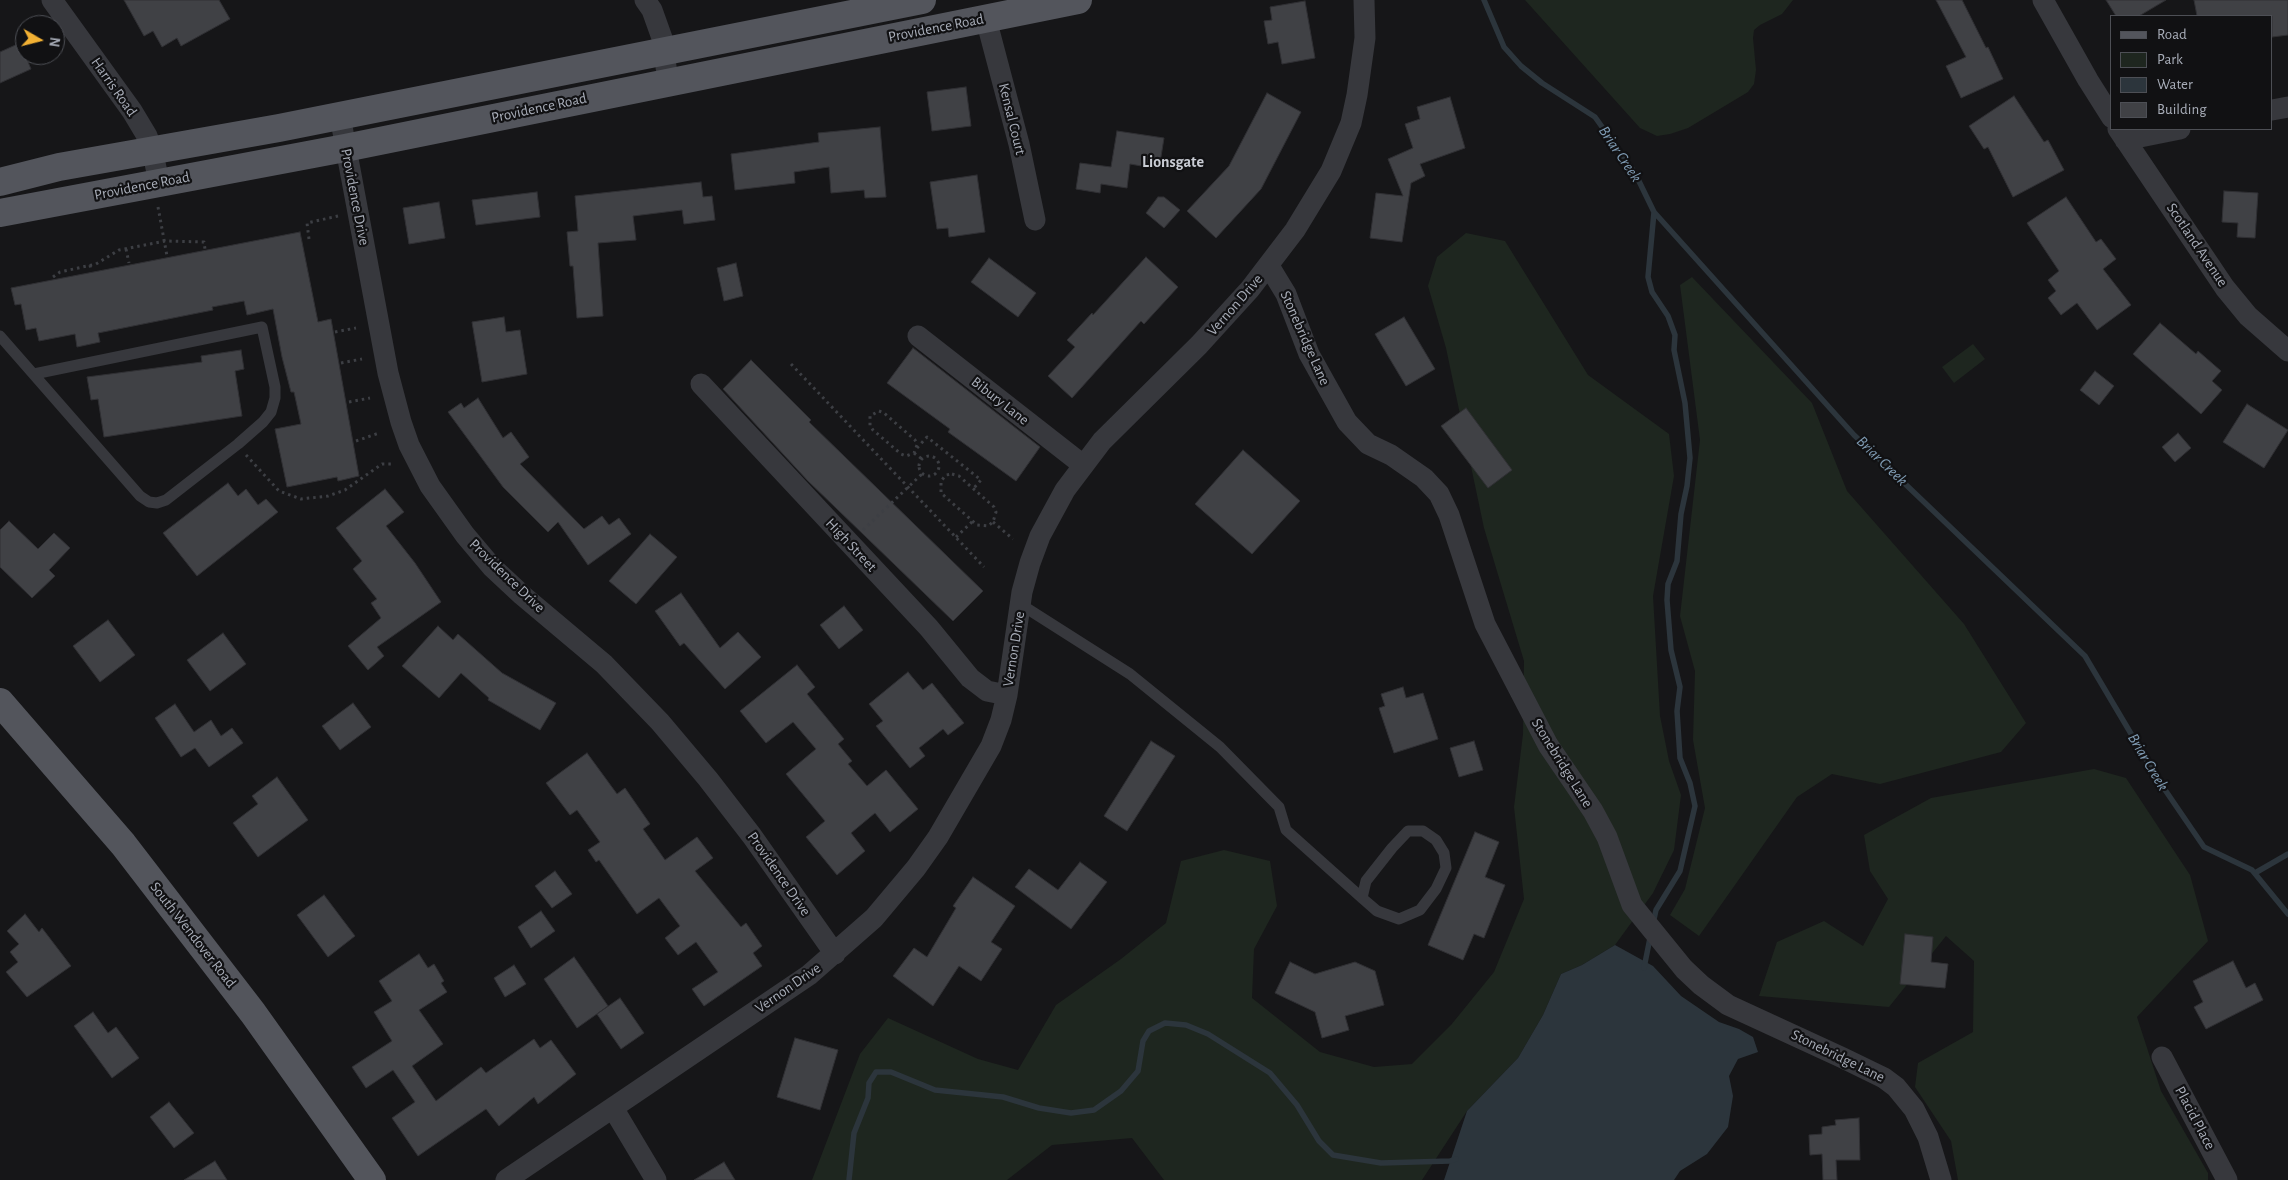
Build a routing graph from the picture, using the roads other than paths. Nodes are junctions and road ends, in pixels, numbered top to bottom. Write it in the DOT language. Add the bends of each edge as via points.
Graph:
graph roads {
  1 [pos="52,0"];
  2 [pos="645,0"];
  3 [pos="922,0"];
  4 [pos="1078,0"];
  5 [pos="1364,0"];
  6 [pos="2043,0"];
  7 [pos="986,19"];
  8 [pos="666,52"];
  9 [pos="668,81"];
  10 [pos="2288,107"];
  11 [pos="2273,110"];
  12 [pos="2110,115"];
  13 [pos="340,116"];
  14 [pos="2168,130"];
  15 [pos="2122,134"];
  16 [pos="345,148"];
  17 [pos="152,149"];
  18 [pos="0,182"];
  19 [pos="158,193"];
  20 [pos="0,213"];
  21 [pos="1035,220"];
  22 [pos="1269,266"];
  23 [pos="0,336"];
  24 [pos="918,336"];
  25 [pos="2288,351"];
  26 [pos="34,374"];
  27 [pos="701,384"];
  28 [pos="1083,465"];
  29 [pos="1020,604"];
  30 [pos="1007,695"];
  31 [pos="0,702"];
  32 [pos="1362,898"];
  33 [pos="836,954"];
  34 [pos="2162,1057"];
  35 [pos="613,1108"];
  36 [pos="372,1180"];
  37 [pos="506,1180"];
  38 [pos="656,1180"];
  39 [pos="1941,1180"];
  40 [pos="2227,1180"];
  1 -- 17 [label="street, Harris Road" via="132,111"];
  2 -- 8 [label="street" via="652,10"];
  3 -- 8 [label="main road, Providence Road"];
  4 -- 7 [label="main road, Providence Road"];
  5 -- 22 [label="street, Vernon Drive" via="1363,58 1346,135 1318,195"];
  6 -- 12 [label="street"];
  7 -- 9 [label="main road, Providence Road"];
  7 -- 21 [label="street, Kensal Court"];
  8 -- 9 [label="street"];
  8 -- 13 [label="main road, Providence Road"];
  9 -- 16 [label="main road, Providence Road"];
  10 -- 11 [label="street"];
  13 -- 16 [label="street, Providence Drive"];
  13 -- 17 [label="main road, Providence Road"];
  14 -- 15 [label="street"];
  15 -- 25 [label="street, Scotland Avenue" via="2225,288 2248,316"];
  16 -- 19 [label="main road, Providence Road"];
  16 -- 33 [label="street, Providence Drive" via="388,372 404,430 430,486 492,566 604,664 660,722 752,836"];
  17 -- 18 [label="main road, Providence Road"];
  17 -- 19 [label="street, Harris Road"];
  19 -- 20 [label="main road, Providence Road"];
  22 -- 28 [label="street, Vernon Drive" via="1199,345 1123,419"];
  22 -- 39 [label="street, Stonebridge Lane" via="1286,294 1309,354 1347,422 1368,444 1391,455 1424,478 1439,494 1484,624 1548,745 1607,837 1625,890 1637,911 1701,985 1728,1005 1884,1078 1896,1087 1914,1109 1928,1137"];
  23 -- 26 [label="lane"];
  24 -- 28 [label="street, Bibury Lane"];
  26 -- 26 [label="lane" via="140,496 157,503 166,500 263,422 271,412 275,398 262,327"];
  27 -- 30 [label="street, High Street" via="945,645 977,685 987,691"];
  28 -- 29 [label="street, Vernon Drive" via="1040,536"];
  29 -- 30 [label="street, Vernon Drive"];
  29 -- 32 [label="lane" via="1130,674 1220,747 1279,807 1286,830"];
  30 -- 33 [label="street, Vernon Drive" via="991,746 938,837 895,894"];
  31 -- 36 [label="main road, South Wendover Road" via="123,844 253,1013"];
  32 -- 32 [label="lane" via="1366,881 1408,831 1423,831 1436,840 1444,853 1446,868 1436,889 1420,910 1399,919 1377,911"];
  33 -- 35 [label="street, Vernon Drive"];
  34 -- 40 [label="street, Placid Place"];
  35 -- 37 [label="street, Vernon Drive"];
  35 -- 38 [label="street"];
}
